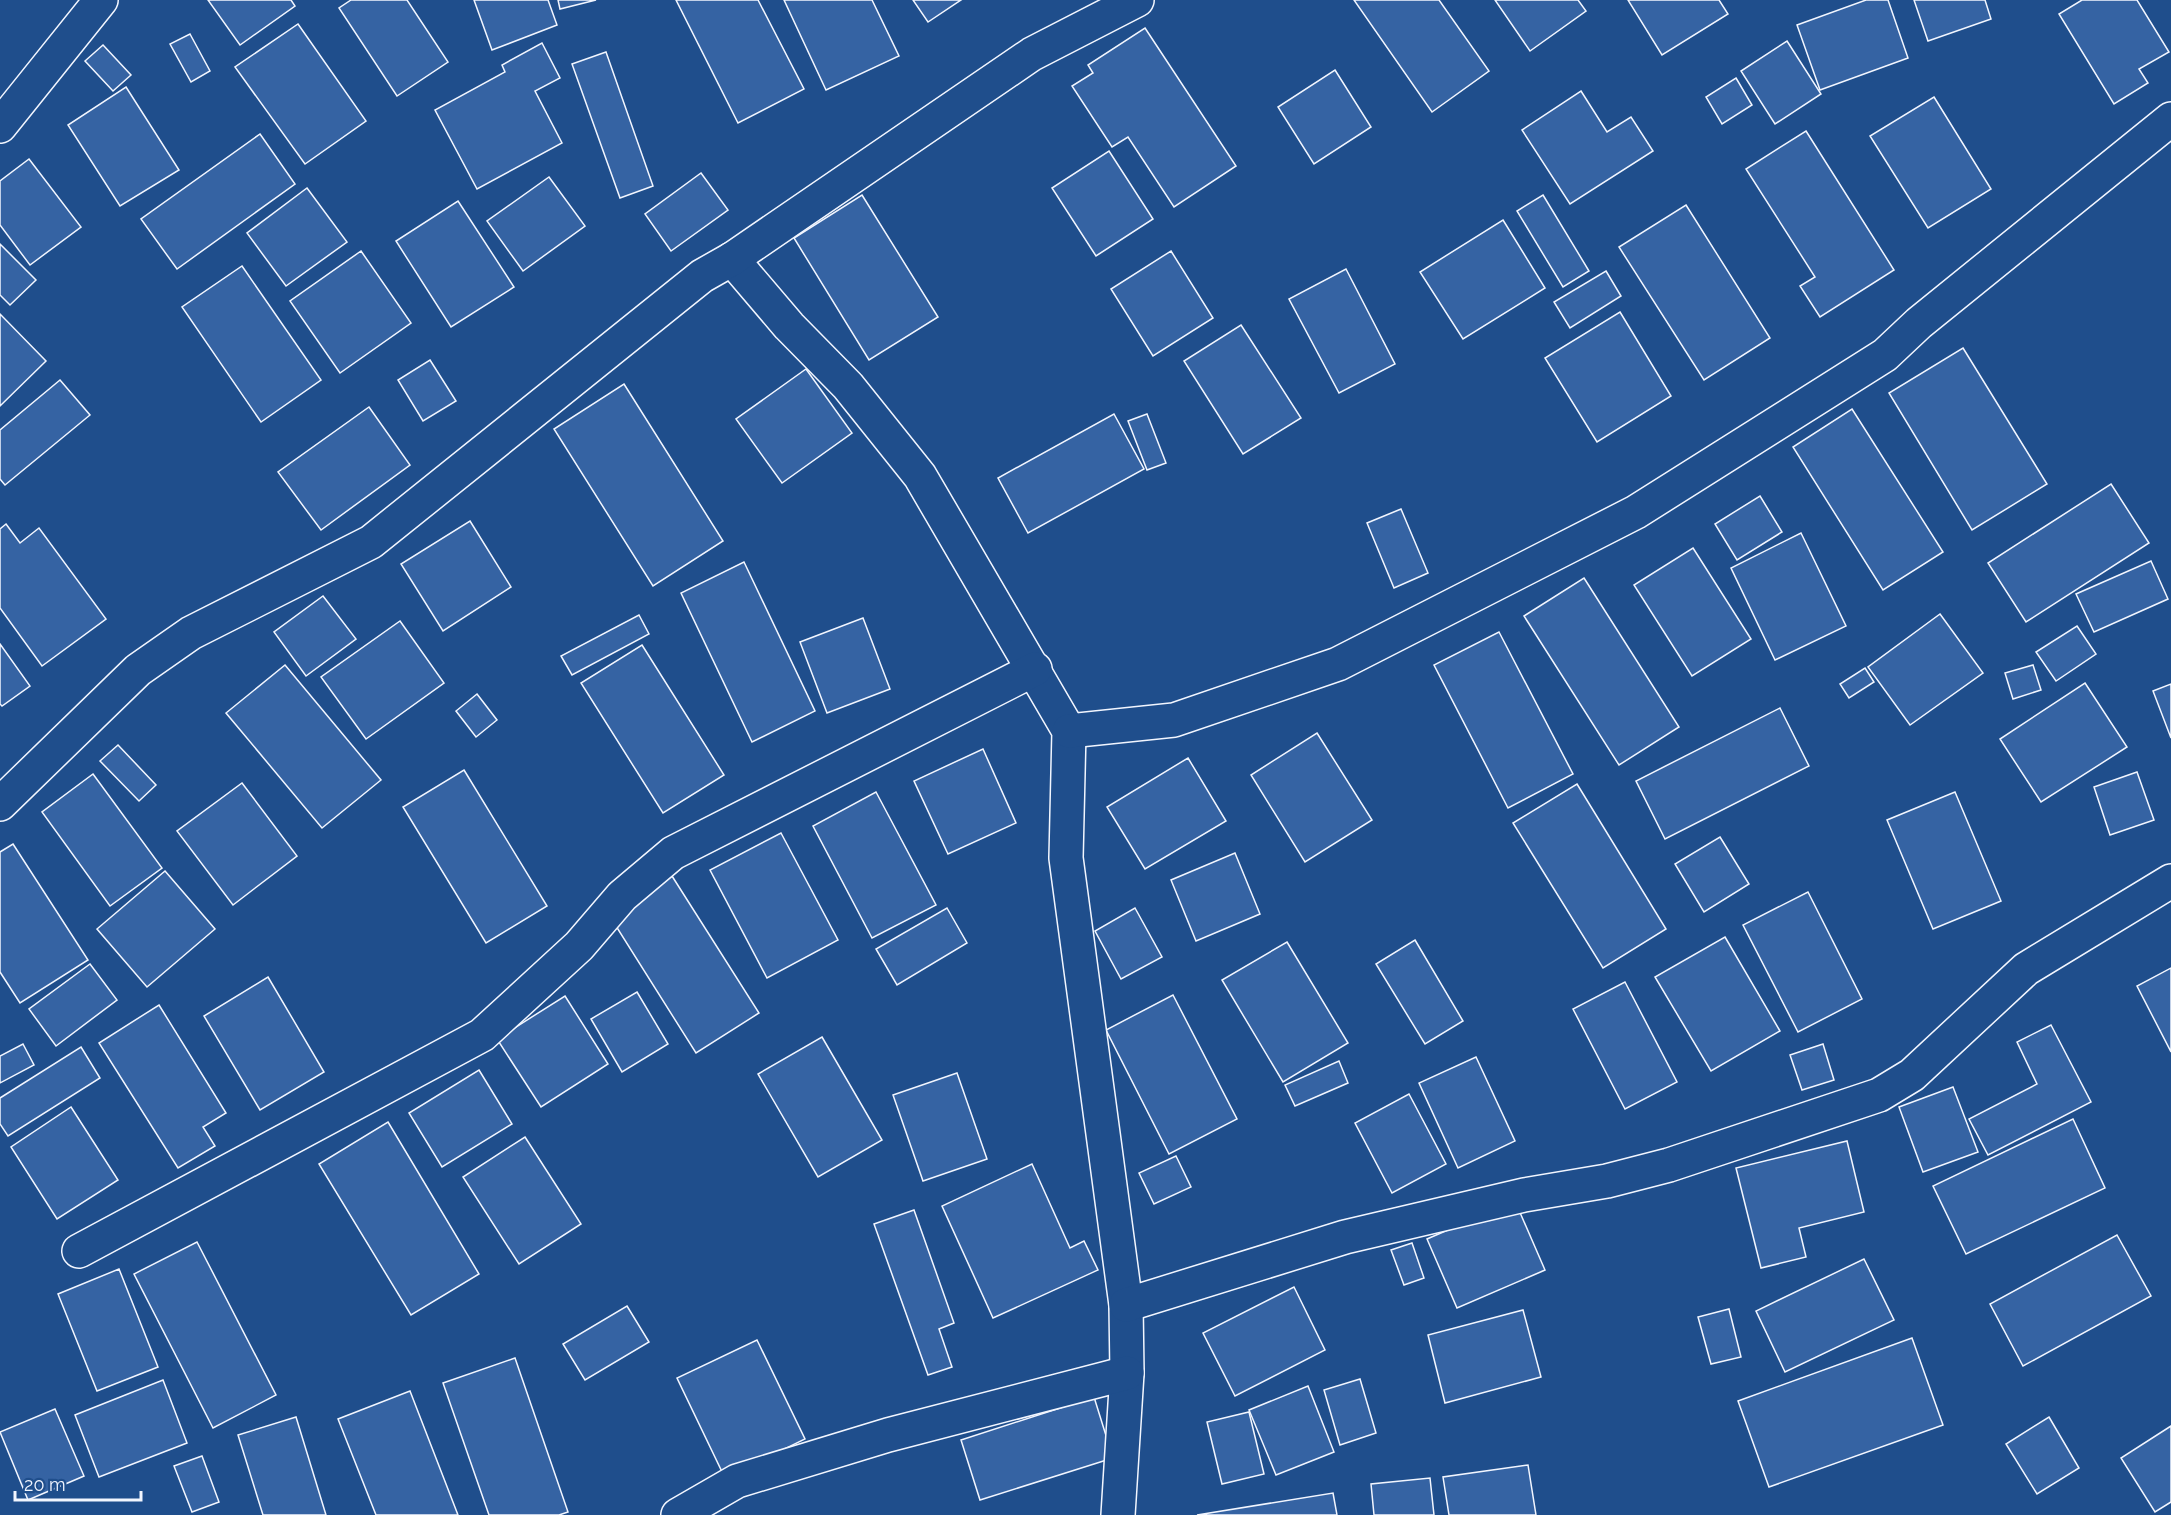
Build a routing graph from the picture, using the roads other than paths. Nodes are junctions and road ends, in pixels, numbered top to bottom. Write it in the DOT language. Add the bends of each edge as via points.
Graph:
graph roads {
  1 [pos="101,0"];
  2 [pos="1137,0"];
  3 [pos="2171,118"];
  4 [pos="0,126"];
  5 [pos="732,259"];
  6 [pos="1035,669"];
  7 [pos="1069,731"];
  8 [pos="0,804"];
  9 [pos="2171,881"];
  10 [pos="79,1251"];
  11 [pos="1126,1305"];
  12 [pos="1127,1373"];
  13 [pos="678,1515"];
  14 [pos="1118,1515"];
  1 -- 4 [label="street"];
  2 -- 5 [label="street" via="1032,54"];
  3 -- 7 [label="street" via="1885,355 1636,512 1338,664 1174,720"];
  5 -- 6 [label="street" via="789,326 848,386 920,476"];
  5 -- 8 [label="street" via="702,276 371,542 191,633 138,670"];
  6 -- 7 [label="street"];
  6 -- 10 [label="street" via="673,852 622,896 579,946 482,1035"];
  7 -- 11 [label="street" via="1065,858"];
  9 -- 11 [label="street" via="2026,969 1912,1075 1878,1095 1669,1165 1345,1237"];
  11 -- 12 [label="street"];
  12 -- 13 [label="street" via="888,1435 737,1480"];
  12 -- 14 [label="street"];
}
